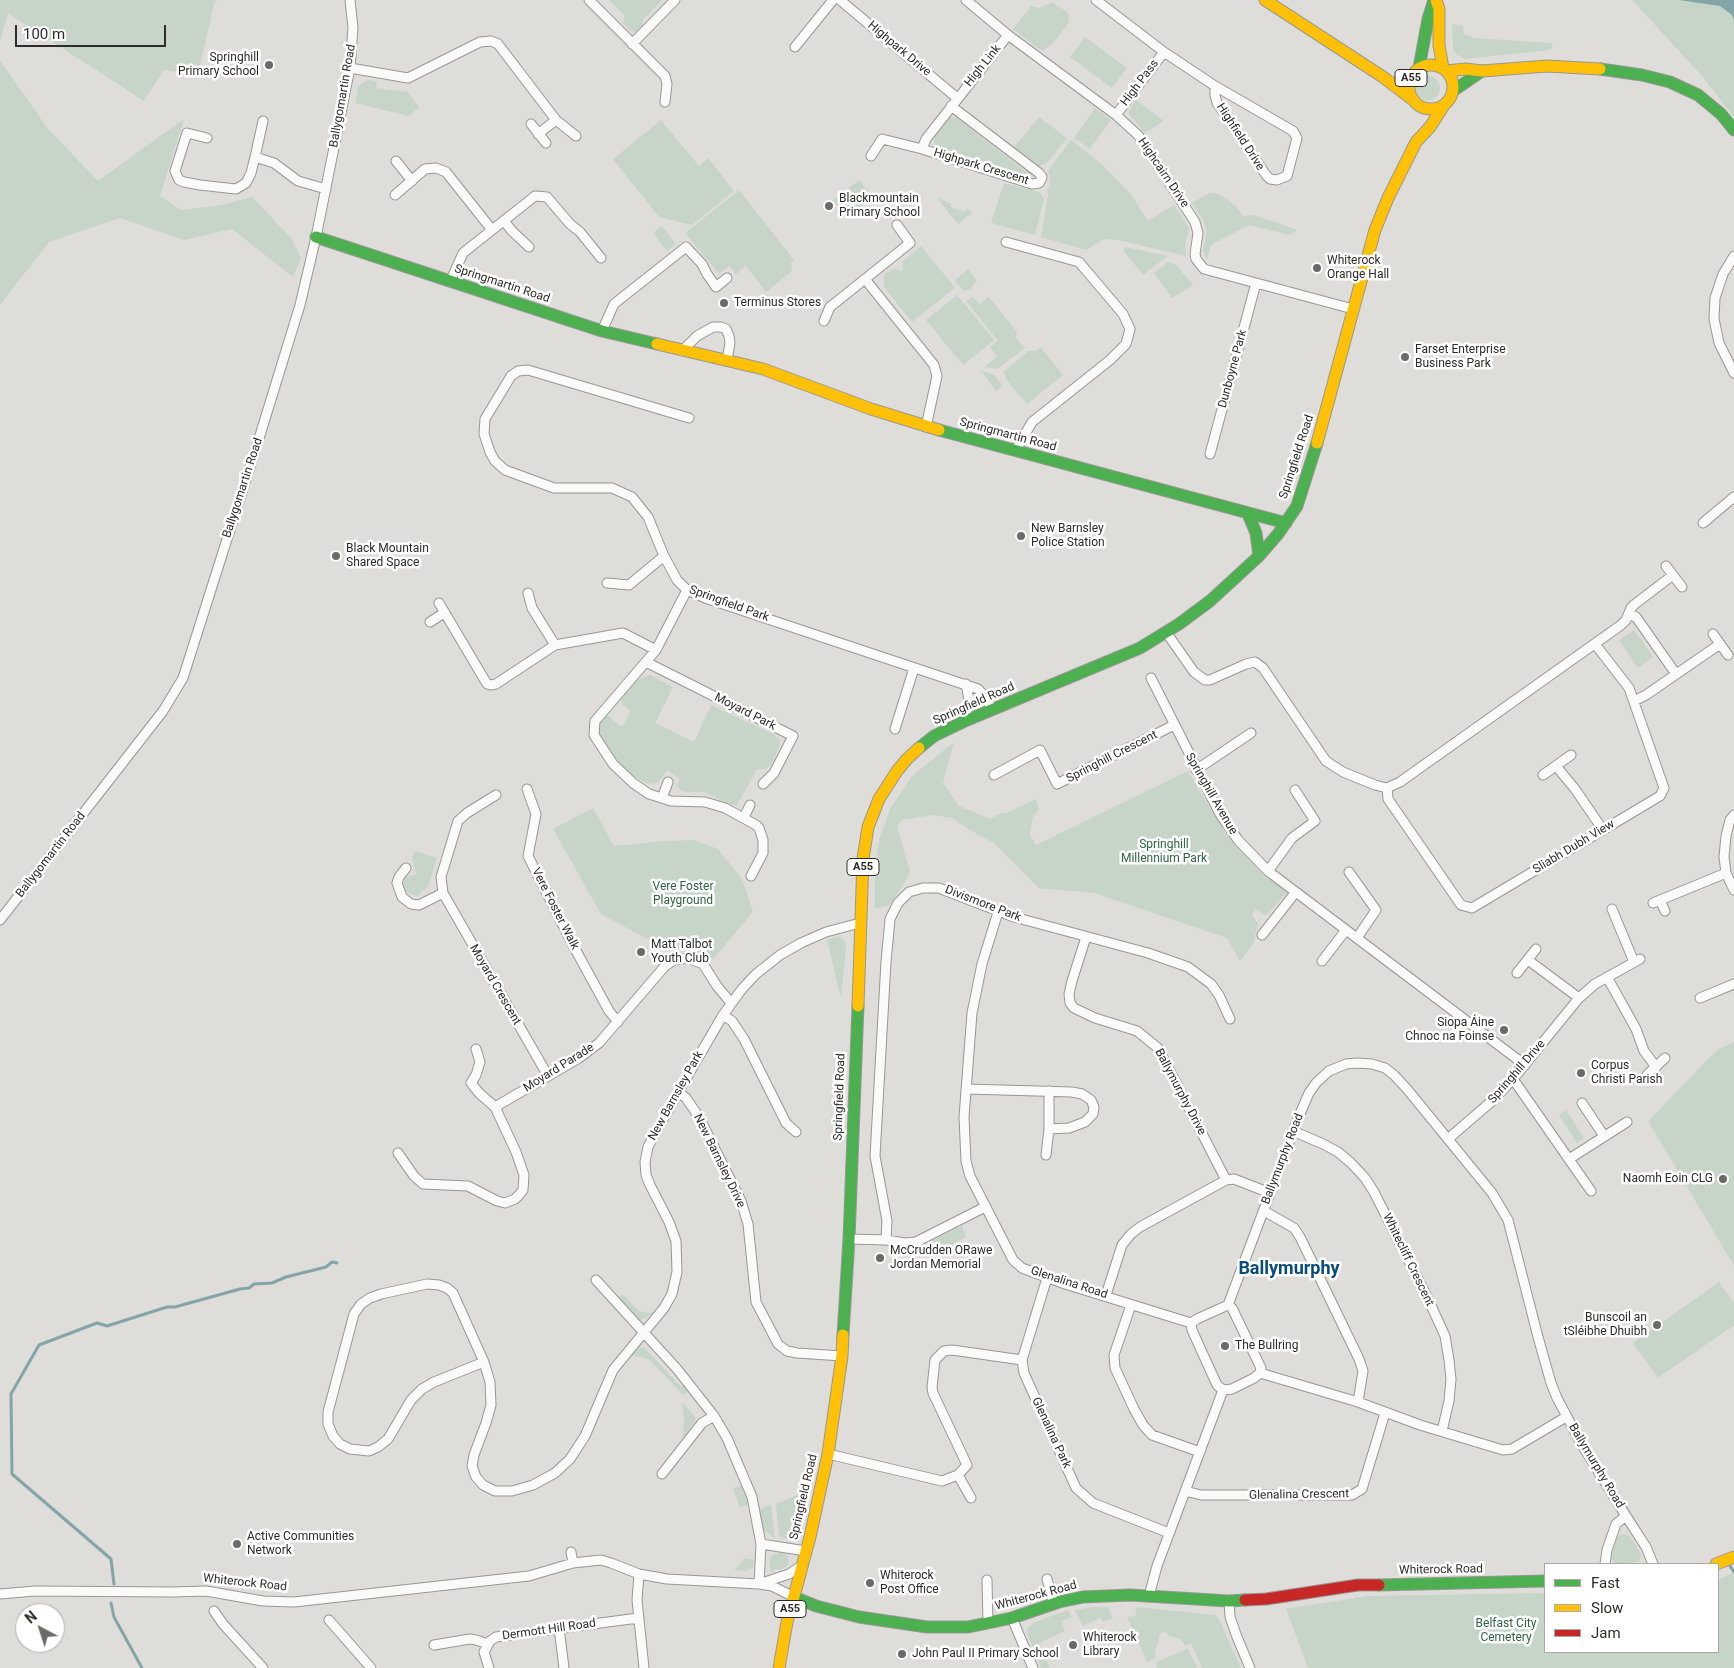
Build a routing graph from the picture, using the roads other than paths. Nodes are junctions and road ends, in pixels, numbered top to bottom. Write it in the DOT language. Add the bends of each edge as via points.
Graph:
graph roads {
  1 [pos="350,0"];
  2 [pos="589,0"];
  3 [pos="675,0"];
  4 [pos="833,0"];
  5 [pos="840,0"];
  6 [pos="966,0"];
  7 [pos="1096,0"];
  8 [pos="1265,0"];
  9 [pos="1435,0"];
  10 [pos="1008,35"];
  11 [pos="632,44"];
  12 [pos="801,44"];
  13 [pos="1164,52"];
  14 [pos="350,68"];
  15 [pos="1416,70"];
  16 [pos="1445,70"];
  17 [pos="1482,71"];
  18 [pos="1383,77"];
  19 [pos="1215,86"];
  20 [pos="1453,91"];
  21 [pos="665,102"];
  22 [pos="954,102"];
  23 [pos="1444,105"];
  24 [pos="1416,110"];
  25 [pos="1116,115"];
  26 [pos="556,120"];
  27 [pos="263,121"];
  28 [pos="530,124"];
  29 [pos="1734,130"];
  30 [pos="538,134"];
  31 [pos="576,136"];
  32 [pos="207,138"];
  33 [pos="1416,142"];
  34 [pos="546,143"];
  35 [pos="922,149"];
  36 [pos="870,156"];
  37 [pos="255,157"];
  38 [pos="396,161"];
  39 [pos="412,180"];
  40 [pos="326,189"];
  41 [pos="395,195"];
  42 [pos="504,221"];
  43 [pos="897,225"];
  44 [pos="492,230"];
  45 [pos="316,237"];
  46 [pos="1006,242"];
  47 [pos="529,247"];
  48 [pos="1734,256"];
  49 [pos="601,258"];
  50 [pos="727,278"];
  51 [pos="865,280"];
  52 [pos="450,282"];
  53 [pos="1256,283"];
  54 [pos="1353,309"];
  55 [pos="824,321"];
  56 [pos="602,331"];
  57 [pos="682,351"];
  58 [pos="727,360"];
  59 [pos="1734,373"];
  60 [pos="689,418"];
  61 [pos="926,427"];
  62 [pos="1016,450"];
  63 [pos="1210,454"];
  64 [pos="1734,497"];
  65 [pos="1248,514"];
  66 [pos="1703,522"];
  67 [pos="1286,523"];
  68 [pos="664,556"];
  69 [pos="1259,556"];
  70 [pos="1666,566"];
  71 [pos="1673,575"];
  72 [pos="607,583"];
  73 [pos="1682,587"];
  74 [pos="687,590"];
  75 [pos="528,593"];
  76 [pos="439,603"];
  77 [pos="444,613"];
  78 [pos="1629,614"];
  79 [pos="430,622"];
  80 [pos="1166,632"];
  81 [pos="1713,634"];
  82 [pos="555,644"];
  83 [pos="1595,644"];
  84 [pos="1720,644"];
  85 [pos="656,650"];
  86 [pos="1728,655"];
  87 [pos="646,662"];
  88 [pos="914,668"];
  89 [pos="1676,674"];
  90 [pos="1151,678"];
  91 [pos="966,684"];
  92 [pos="1634,701"];
  93 [pos="992,709"];
  94 [pos="965,720"];
  95 [pos="1174,725"];
  96 [pos="895,729"];
  97 [pos="1251,733"];
  98 [pos="1572,755"];
  99 [pos="1556,766"];
  100 [pos="1196,770"];
  101 [pos="994,774"];
  102 [pos="1543,775"];
  103 [pos="668,782"];
  104 [pos="763,784"];
  105 [pos="1387,788"];
  106 [pos="527,789"];
  107 [pos="1295,790"];
  108 [pos="496,795"];
  109 [pos="662,798"];
  110 [pos="750,805"];
  111 [pos="1734,815"];
  112 [pos="744,817"];
  113 [pos="1603,830"];
  114 [pos="406,868"];
  115 [pos="1268,871"];
  116 [pos="1349,872"];
  117 [pos="1726,873"];
  118 [pos="751,876"];
  119 [pos="1734,890"];
  120 [pos="443,893"];
  121 [pos="1295,893"];
  122 [pos="1612,909"];
  123 [pos="1665,911"];
  124 [pos="998,912"];
  125 [pos="0,920"];
  126 [pos="860,923"];
  127 [pos="1346,930"];
  128 [pos="1262,935"];
  129 [pos="1086,937"];
  130 [pos="1357,938"];
  131 [pos="1536,949"];
  132 [pos="1528,960"];
  133 [pos="1322,961"];
  134 [pos="1518,973"];
  135 [pos="1607,977"];
  136 [pos="1734,984"];
  137 [pos="1579,998"];
  138 [pos="1700,998"];
  139 [pos="731,1003"];
  140 [pos="723,1015"];
  141 [pos="1230,1019"];
  142 [pos="618,1022"];
  143 [pos="476,1049"];
  144 [pos="1665,1058"];
  145 [pos="1524,1065"];
  146 [pos="1656,1067"];
  147 [pos="1647,1075"];
  148 [pos="548,1076"];
  149 [pos="1514,1080"];
  150 [pos="966,1089"];
  151 [pos="1049,1091"];
  152 [pos="678,1092"];
  153 [pos="1582,1103"];
  154 [pos="495,1107"];
  155 [pos="1627,1122"];
  156 [pos="1049,1128"];
  157 [pos="1293,1131"];
  158 [pos="796,1132"];
  159 [pos="1604,1136"];
  160 [pos="1448,1139"];
  161 [pos="398,1153"];
  162 [pos="1046,1155"];
  163 [pos="1569,1159"];
  164 [pos="1226,1180"];
  165 [pos="1591,1191"];
  166 [pos="1270,1193"];
  167 [pos="985,1207"];
  168 [pos="1264,1210"];
  169 [pos="849,1239"];
  170 [pos="886,1240"];
  171 [pos="1048,1278"];
  172 [pos="596,1280"];
  173 [pos="1106,1295"];
  174 [pos="1130,1305"];
  175 [pos="1228,1305"];
  176 [pos="1191,1323"];
  177 [pos="644,1333"];
  178 [pos="842,1356"];
  179 [pos="1022,1360"];
  180 [pos="484,1362"];
  181 [pos="1260,1373"];
  182 [pos="1224,1390"];
  183 [pos="1358,1402"];
  184 [pos="1385,1413"];
  185 [pos="714,1416"];
  186 [pos="1566,1417"];
  187 [pos="1442,1431"];
  188 [pos="1200,1452"];
  189 [pos="828,1454"];
  190 [pos="662,1474"];
  191 [pos="958,1475"];
  192 [pos="1185,1491"];
  193 [pos="970,1498"];
  194 [pos="1626,1516"];
  195 [pos="1169,1533"];
  196 [pos="761,1544"];
  197 [pos="806,1551"];
  198 [pos="571,1552"];
  199 [pos="1734,1558"];
  200 [pos="574,1563"];
  201 [pos="1604,1563"];
  202 [pos="1653,1563"];
  203 [pos="1719,1563"];
  204 [pos="802,1565"];
  205 [pos="639,1574"];
  206 [pos="987,1580"];
  207 [pos="1047,1580"];
  208 [pos="1544,1581"];
  209 [pos="759,1584"];
  210 [pos="0,1594"];
  211 [pos="1149,1596"];
  212 [pos="794,1597"];
  213 [pos="1229,1601"];
  214 [pos="1054,1604"];
  215 [pos="214,1611"];
  216 [pos="638,1618"];
  217 [pos="1012,1618"];
  218 [pos="329,1620"];
  219 [pos="988,1623"];
  220 [pos="559,1628"];
  221 [pos="488,1644"];
  222 [pos="434,1645"];
  223 [pos="263,1668"];
  224 [pos="371,1668"];
  225 [pos="489,1668"];
  226 [pos="564,1668"];
  227 [pos="644,1668"];
  228 [pos="779,1668"];
  229 [pos="1033,1668"];
  230 [pos="1250,1668"];
  1 -- 14 [label="street, Ballygomartin Road" via="353,28"];
  2 -- 11 [label="street"];
  3 -- 11 [label="street"];
  4 -- 12 [label="street"];
  5 -- 22 [label="street, Highpark Drive"];
  6 -- 10 [label="street, Highcairn Drive"];
  7 -- 13 [label="street, Highfield Drive"];
  8 -- 18 [label="main road, A55"];
  9 -- 15 [label="main road"];
  9 -- 16 [label="main road" via="1439,9 1439,45"];
  10 -- 22 [label="street, High Link"];
  10 -- 25 [label="street, Highcairn Drive"];
  11 -- 21 [label="street" via="665,76"];
  13 -- 19 [label="street, Highfield Drive"];
  13 -- 25 [label="street, High Pass"];
  14 -- 26 [label="street" via="408,78 474,44 491,41 498,44"];
  14 -- 40 [label="street, Ballygomartin Road"];
  15 -- 16 [label="main road, A55" via="1431,64"];
  15 -- 18 [label="main road, A55" via="1402,76"];
  15 -- 24 [label="main road, A55" via="1409,86"];
  16 -- 17 [label="main road"];
  16 -- 20 [label="main road"];
  17 -- 20 [label="main road"];
  17 -- 29 [label="main road" via="1547,66 1642,75 1670,82 1698,95"];
  18 -- 24 [label="main road, A55"];
  19 -- 19 [label="street, Highfield Drive" via="1217,103 1266,175 1277,180 1287,176 1296,134"];
  20 -- 23 [label="main road, A55"];
  22 -- 35 [label="street, Highpark Crescent"];
  22 -- 35 [label="street, Highpark Crescent" via="1039,173 1041,180 1032,184"];
  23 -- 24 [label="main road, A55"];
  23 -- 33 [label="main road, Springfield Road / A55"];
  24 -- 33 [label="main road, Springfield Road / A55"];
  25 -- 53 [label="street, Highcairn Drive" via="1138,136 1195,222 1198,234 1195,254 1199,264 1210,271"];
  26 -- 30 [label="street"];
  26 -- 31 [label="street"];
  27 -- 37 [label="street"];
  28 -- 30 [label="street"];
  30 -- 34 [label="street"];
  32 -- 37 [label="street" via="187,133 175,170 180,180 236,189 246,183"];
  33 -- 54 [label="main road, Springfield Road / A55" via="1375,230"];
  35 -- 36 [label="street, Highpark Crescent" via="882,138"];
  37 -- 40 [label="street" via="274,163 303,183"];
  38 -- 39 [label="street"];
  39 -- 41 [label="street"];
  39 -- 44 [label="street" via="424,170 436,168 446,172"];
  40 -- 45 [label="street, Ballygomartin Road"];
  42 -- 44 [label="street"];
  42 -- 47 [label="street"];
  42 -- 49 [label="street" via="535,196 547,197"];
  43 -- 51 [label="street" via="910,243"];
  44 -- 52 [label="street" via="463,253"];
  45 -- 52 [label="main road, Springmartin Road"];
  45 -- 125 [label="street, Ballygomartin Road" via="259,441 183,678 163,712"];
  46 -- 62 [label="street" via="1079,262 1123,314 1130,329 1126,344 1110,360 1032,422"];
  48 -- 59 [label="street" via="1723,274 1715,298 1714,319 1719,343"];
  50 -- 56 [label="street" via="716,287 702,264 686,247 614,304"];
  51 -- 55 [label="street" via="830,307"];
  51 -- 61 [label="street" via="934,365 937,376"];
  52 -- 56 [label="main road, Springmartin Road"];
  53 -- 54 [label="street, Highcairn Drive"];
  53 -- 63 [label="street, Dunboyne Park"];
  54 -- 67 [label="main road, Springfield Road / A55" via="1307,478 1297,506"];
  56 -- 57 [label="main road, Springmartin Road"];
  57 -- 58 [label="main road, Springmartin Road"];
  57 -- 58 [label="street" via="713,326 721,327 729,336"];
  58 -- 61 [label="main road, Springmartin Road" via="763,369"];
  60 -- 68 [label="street, Springfield Park" via="528,370 511,376 485,420 484,434 490,452 505,470 554,488 612,488 632,498 648,517"];
  61 -- 62 [label="main road, Springmartin Road"];
  62 -- 65 [label="main road, Springmartin Road"];
  64 -- 66 [label="street"];
  65 -- 67 [label="main road, Springmartin Road"];
  65 -- 69 [label="main road" via="1256,533"];
  67 -- 69 [label="main road, Springfield Road / A55"];
  68 -- 72 [label="street" via="629,585"];
  68 -- 74 [label="street, Springfield Park" via="677,580"];
  69 -- 80 [label="main road, Springfield Road / A55" via="1210,601"];
  70 -- 71 [label="street"];
  71 -- 73 [label="street"];
  71 -- 78 [label="street" via="1635,604"];
  74 -- 85 [label="street"];
  74 -- 88 [label="street, Springfield Park"];
  75 -- 82 [label="street" via="532,608"];
  76 -- 77 [label="street"];
  77 -- 79 [label="street"];
  77 -- 82 [label="street" via="486,684 496,684"];
  78 -- 83 [label="street" via="1615,630"];
  78 -- 89 [label="street" via="1636,617"];
  80 -- 93 [label="main road, Springfield Road / A55" via="1140,648"];
  80 -- 105 [label="street" via="1194,672 1205,680 1255,662 1326,761 1343,772"];
  81 -- 84 [label="street"];
  82 -- 85 [label="street" via="623,633"];
  83 -- 92 [label="street, Sliabh Dubh View" via="1629,688"];
  83 -- 105 [label="street"];
  84 -- 86 [label="street"];
  84 -- 89 [label="street"];
  85 -- 87 [label="street"];
  87 -- 104 [label="street, Moyard Park" via="793,736 774,774"];
  87 -- 109 [label="street" via="595,721 594,735 613,764 633,784"];
  88 -- 91 [label="street, Springfield Park"];
  88 -- 96 [label="street"];
  89 -- 92 [label="street"];
  90 -- 95 [label="street, Springhill Avenue"];
  91 -- 93 [label="street, Springfield Park" via="978,689"];
  91 -- 94 [label="street" via="969,700"];
  92 -- 113 [label="street, Sliabh Dubh View" via="1664,788 1660,796"];
  93 -- 94 [label="main road, Springfield Road / A55"];
  94 -- 126 [label="main road, Springfield Road / A55" via="934,736 918,749 897,771 880,798 865,841"];
  95 -- 100 [label="street, Springhill Avenue"];
  95 -- 101 [label="street, Springhill Crescent" via="1057,784 1040,750"];
  97 -- 100 [label="street"];
  98 -- 99 [label="street"];
  99 -- 102 [label="street"];
  99 -- 113 [label="street"];
  100 -- 115 [label="street, Springhill Avenue" via="1228,827"];
  103 -- 109 [label="street"];
  105 -- 113 [label="street, Sliabh Dubh View" via="1388,799 1461,905 1472,908"];
  106 -- 142 [label="street, Vere Foster Walk" via="536,814 528,856 578,955"];
  107 -- 115 [label="street" via="1315,821 1292,838"];
  108 -- 120 [label="street" via="458,821 441,877"];
  109 -- 112 [label="street" via="705,802"];
  110 -- 112 [label="street"];
  111 -- 117 [label="street" via="1726,836"];
  112 -- 118 [label="street" via="759,828 762,840 763,853"];
  114 -- 120 [label="street" via="397,883 402,897 412,904"];
  115 -- 121 [label="street, Springhill Avenue"];
  116 -- 130 [label="street" via="1376,910"];
  117 -- 119 [label="street"];
  117 -- 123 [label="street" via="1657,901"];
  120 -- 148 [label="street, Moyard Crescent"];
  121 -- 127 [label="street, Springhill Avenue"];
  121 -- 128 [label="street"];
  122 -- 135 [label="street, Springhill Drive" via="1637,960"];
  124 -- 129 [label="street, Divismore Park"];
  124 -- 150 [label="street, Glenalina Road" via="982,964 972,1013"];
  124 -- 170 [label="street, Divismore Park" via="939,888 923,888 908,892 890,919 875,1156 887,1221"];
  126 -- 139 [label="street, New Barnsley Park" via="822,933 780,955 756,974"];
  126 -- 169 [label="main road, Springfield Road / A55"];
  127 -- 130 [label="street, Springhill Avenue"];
  127 -- 133 [label="street"];
  129 -- 141 [label="street, Divismore Park" via="1188,966 1211,984"];
  129 -- 164 [label="street, Ballymurphy Drive" via="1072,981 1070,1003 1095,1018 1137,1031 1158,1048"];
  130 -- 145 [label="street, Springhill Avenue"];
  131 -- 132 [label="street"];
  132 -- 134 [label="street"];
  132 -- 137 [label="street"];
  135 -- 137 [label="street, Springhill Drive"];
  135 -- 146 [label="street" via="1636,1029 1644,1051"];
  136 -- 138 [label="street"];
  137 -- 145 [label="street, Springhill Drive"];
  139 -- 140 [label="street, New Barnsley Park"];
  139 -- 142 [label="street, Moyard Parade" via="703,964 680,958 665,966"];
  140 -- 152 [label="street, New Barnsley Park"];
  140 -- 158 [label="street" via="744,1039 786,1123"];
  142 -- 148 [label="street, Moyard Parade" via="590,1050"];
  143 -- 154 [label="street" via="480,1062 471,1083"];
  144 -- 146 [label="street"];
  145 -- 149 [label="street, Springhill Drive"];
  146 -- 147 [label="street"];
  148 -- 154 [label="street, Moyard Parade"];
  149 -- 160 [label="street, Springhill Drive"];
  149 -- 163 [label="street"];
  150 -- 151 [label="street"];
  150 -- 167 [label="street, Glenalina Road" via="966,1161"];
  151 -- 156 [label="street"];
  151 -- 156 [label="street" via="1082,1094 1091,1100 1094,1107 1093,1114 1085,1122 1069,1128"];
  152 -- 177 [label="street, New Barnsley Park" via="650,1142 645,1162 650,1185 674,1232 677,1272 672,1294"];
  152 -- 178 [label="street, New Barnsley Drive" via="699,1117 741,1201 751,1240 756,1302 778,1344 796,1353"];
  153 -- 159 [label="street"];
  154 -- 161 [label="street" via="524,1175 523,1190 510,1202 497,1201 468,1186 423,1184"];
  155 -- 159 [label="street"];
  156 -- 162 [label="street"];
  157 -- 160 [label="street, Ballymurphy Road" via="1316,1083 1329,1071 1356,1062 1385,1068 1394,1075"];
  157 -- 166 [label="street, Ballymurphy Road"];
  157 -- 187 [label="street, Whitecliff Crescent" via="1338,1152 1365,1178 1429,1301 1445,1336 1449,1360 1448,1401"];
  159 -- 163 [label="street"];
  160 -- 186 [label="street, Ballymurphy Road" via="1492,1193 1508,1220 1551,1383"];
  163 -- 165 [label="street"];
  164 -- 166 [label="street" via="1234,1179"];
  164 -- 173 [label="street" via="1131,1234 1122,1245"];
  166 -- 168 [label="street, Ballymurphy Road"];
  167 -- 170 [label="street" via="916,1242"];
  167 -- 171 [label="street, Glenalina Road" via="1013,1260 1022,1268"];
  168 -- 175 [label="street, Ballymurphy Road"];
  168 -- 183 [label="street" via="1294,1228 1300,1237 1363,1371"];
  169 -- 170 [label="street"];
  169 -- 178 [label="main road, Springfield Road / A55"];
  171 -- 173 [label="street, Glenalina Road"];
  171 -- 179 [label="street"];
  172 -- 177 [label="street"];
  173 -- 174 [label="street, Glenalina Road"];
  174 -- 176 [label="street, Glenalina Road"];
  174 -- 188 [label="street" via="1114,1355 1114,1368 1143,1425 1152,1435"];
  175 -- 176 [label="street"];
  175 -- 181 [label="street" via="1261,1368"];
  176 -- 182 [label="street" via="1217,1386"];
  177 -- 180 [label="street, New Barnsley Park" via="613,1370 584,1436 570,1459 555,1473 512,1492 483,1486 472,1466 490,1405 490,1382"];
  177 -- 185 [label="street"];
  178 -- 189 [label="main road, Springfield Road / A55"];
  179 -- 191 [label="street" via="952,1350 944,1351 935,1360 933,1393 967,1465"];
  179 -- 195 [label="street, Glenalina Park" via="1024,1373 1076,1488 1093,1502"];
  180 -- 180 [label="street, New Barnsley Park" via="457,1300 447,1288 427,1284 370,1298 354,1314 328,1412 333,1436 350,1449 369,1451 378,1447 388,1439 411,1400 422,1389"];
  181 -- 182 [label="street" via="1232,1389"];
  181 -- 183 [label="street, Ballymurphy Road"];
  182 -- 188 [label="street"];
  183 -- 184 [label="street, Ballymurphy Road"];
  184 -- 187 [label="street, Ballymurphy Road"];
  184 -- 192 [label="street, Glenalina Crescent" via="1362,1489 1352,1495 1201,1495"];
  185 -- 190 [label="street" via="702,1423"];
  185 -- 196 [label="street" via="752,1497"];
  186 -- 187 [label="street, Ballymurphy Road" via="1512,1449 1503,1450"];
  186 -- 194 [label="street, Ballymurphy Road"];
  188 -- 192 [label="street"];
  189 -- 191 [label="street" via="942,1482"];
  189 -- 197 [label="main road, Springfield Road / A55"];
  191 -- 193 [label="street"];
  192 -- 195 [label="street"];
  194 -- 201 [label="street, Ballymurphy Road" via="1616,1524"];
  194 -- 202 [label="street, Ballymurphy Road"];
  195 -- 211 [label="street"];
  196 -- 197 [label="street"];
  196 -- 209 [label="street"];
  197 -- 204 [label="main road, Springfield Road / A55"];
  198 -- 200 [label="street"];
  199 -- 203 [label="main road"];
  200 -- 205 [label="street, Whiterock Road" via="601,1560"];
  200 -- 210 [label="street, Whiterock Road" via="529,1576 294,1602 262,1601 206,1591"];
  204 -- 209 [label="street" via="789,1574"];
  204 -- 212 [label="main road, Springfield Road / A55"];
  205 -- 209 [label="street, Whiterock Road" via="690,1581"];
  205 -- 216 [label="street"];
  206 -- 219 [label="street"];
  207 -- 214 [label="street"];
  208 -- 213 [label="main road, Whiterock Road" via="1358,1585 1266,1599"];
  209 -- 212 [label="street, Whiterock Road" via="772,1586"];
  211 -- 213 [label="main road, Whiterock Road"];
  211 -- 214 [label="main road, Whiterock Road" via="1083,1597"];
  212 -- 219 [label="main road, Whiterock Road" via="859,1617 927,1627 968,1627"];
  212 -- 228 [label="main road, Springfield Road / A55"];
  213 -- 230 [label="street" via="1230,1617"];
  214 -- 217 [label="main road, Whiterock Road"];
  215 -- 223 [label="street"];
  216 -- 220 [label="street, Dermott Hill Road"];
  216 -- 227 [label="street"];
  217 -- 219 [label="main road, Whiterock Road"];
  217 -- 229 [label="street"];
  218 -- 224 [label="street"];
  220 -- 221 [label="street, Dermott Hill Road" via="507,1634"];
  220 -- 226 [label="street"];
  221 -- 222 [label="street, Dermott Hill Road" via="470,1640"];
  221 -- 225 [label="street" via="484,1652"];
}
